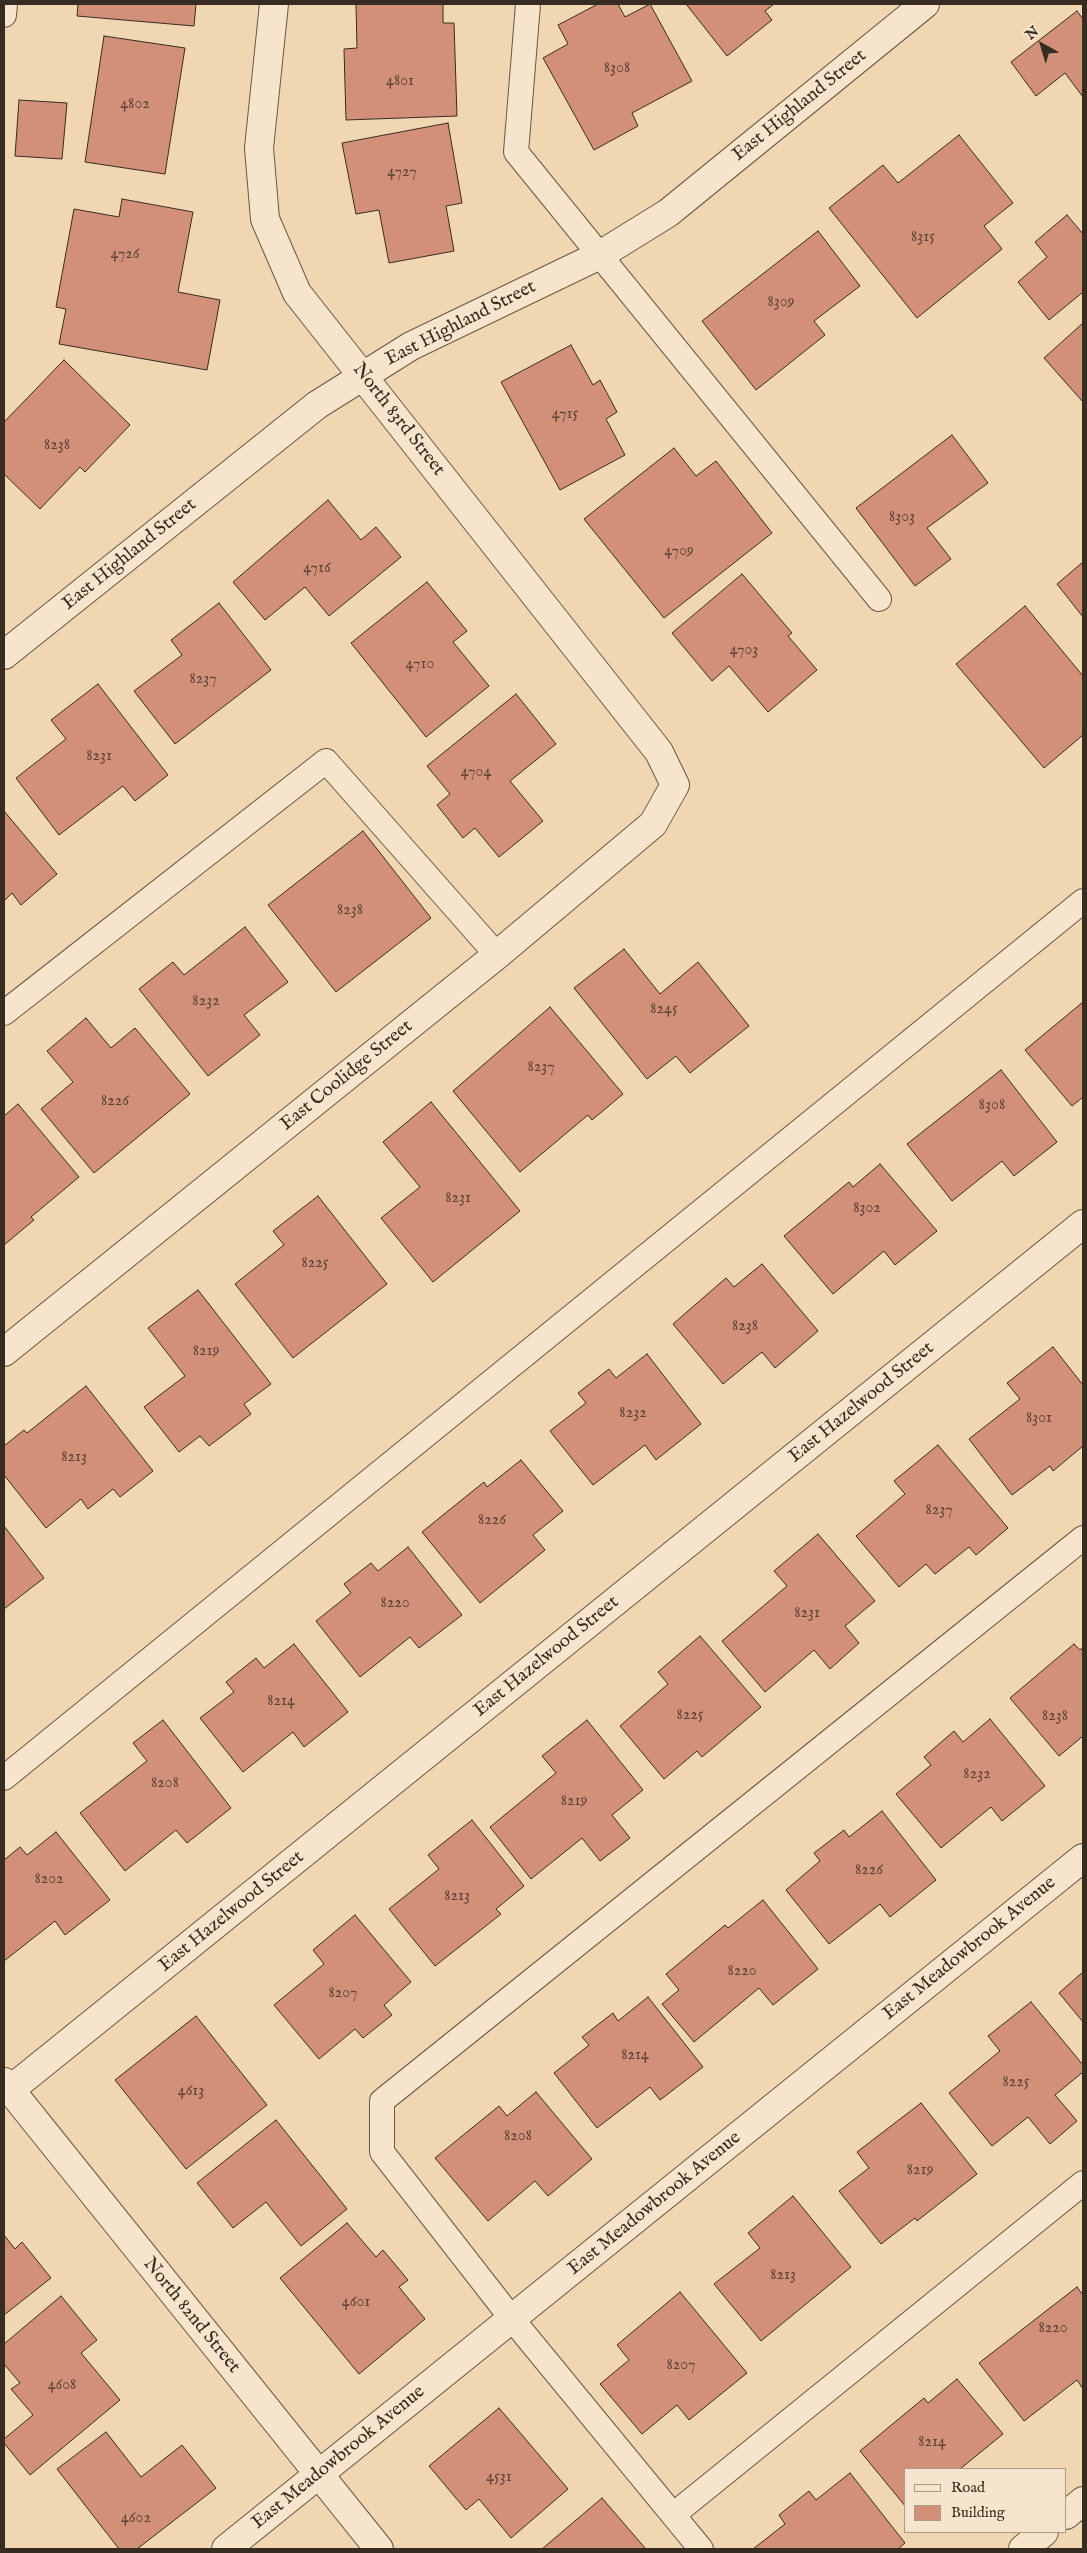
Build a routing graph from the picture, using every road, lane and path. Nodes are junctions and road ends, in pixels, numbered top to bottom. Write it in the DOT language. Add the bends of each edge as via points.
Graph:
graph roads {
  1 [pos="5,4"];
  2 [pos="274,4"];
  3 [pos="528,4"];
  4 [pos="925,4"];
  5 [pos="4,15"];
  6 [pos="600,255"];
  7 [pos="363,376"];
  8 [pos="879,599"];
  9 [pos="4,655"];
  10 [pos="676,785"];
  11 [pos="1083,900"];
  12 [pos="498,955"];
  13 [pos="4,1014"];
  14 [pos="1083,1224"];
  15 [pos="4,1352"];
  16 [pos="1083,1538"];
  17 [pos="4,1778"];
  18 [pos="1083,1858"];
  19 [pos="7,2086"];
  20 [pos="1083,2183"];
  21 [pos="512,2319"];
  22 [pos="319,2474"];
  23 [pos="1083,2500"];
  24 [pos="1067,2513"];
  25 [pos="673,2514"];
  26 [pos="1043,2533"];
  27 [pos="226,2549"];
  28 [pos="379,2549"];
  29 [pos="701,2549"];
  30 [pos="1022,2549"];
  1 -- 5 [label="lane"];
  2 -- 7 [label="street, North 83rd Street" via="259,148 265,218 297,293"];
  3 -- 6 [label="lane" via="516,152"];
  4 -- 6 [label="street, East Highland Street" via="668,213"];
  6 -- 7 [label="street, East Highland Street" via="411,346"];
  6 -- 8 [label="lane"];
  7 -- 9 [label="street, East Highland Street" via="317,405"];
  7 -- 10 [label="street, North 83rd Street" via="659,752"];
  10 -- 12 [label="street, East Coolidge Street" via="653,824"];
  11 -- 17 [label="lane"];
  12 -- 13 [label="lane" via="326,761"];
  12 -- 15 [label="street, East Coolidge Street"];
  14 -- 19 [label="street, East Hazelwood Street"];
  16 -- 21 [label="lane" via="382,2101 382,2152"];
  18 -- 21 [label="street, East Meadowbrook Avenue"];
  19 -- 22 [label="street, North 82nd Street"];
  20 -- 25 [label="lane"];
  21 -- 22 [label="street, East Meadowbrook Avenue"];
  21 -- 25 [label="lane"];
  22 -- 27 [label="street, East Meadowbrook Avenue"];
  22 -- 28 [label="street, North 82nd Street"];
  23 -- 24 [label="street"];
  25 -- 29 [label="lane"];
  26 -- 30 [label="street"];
}
